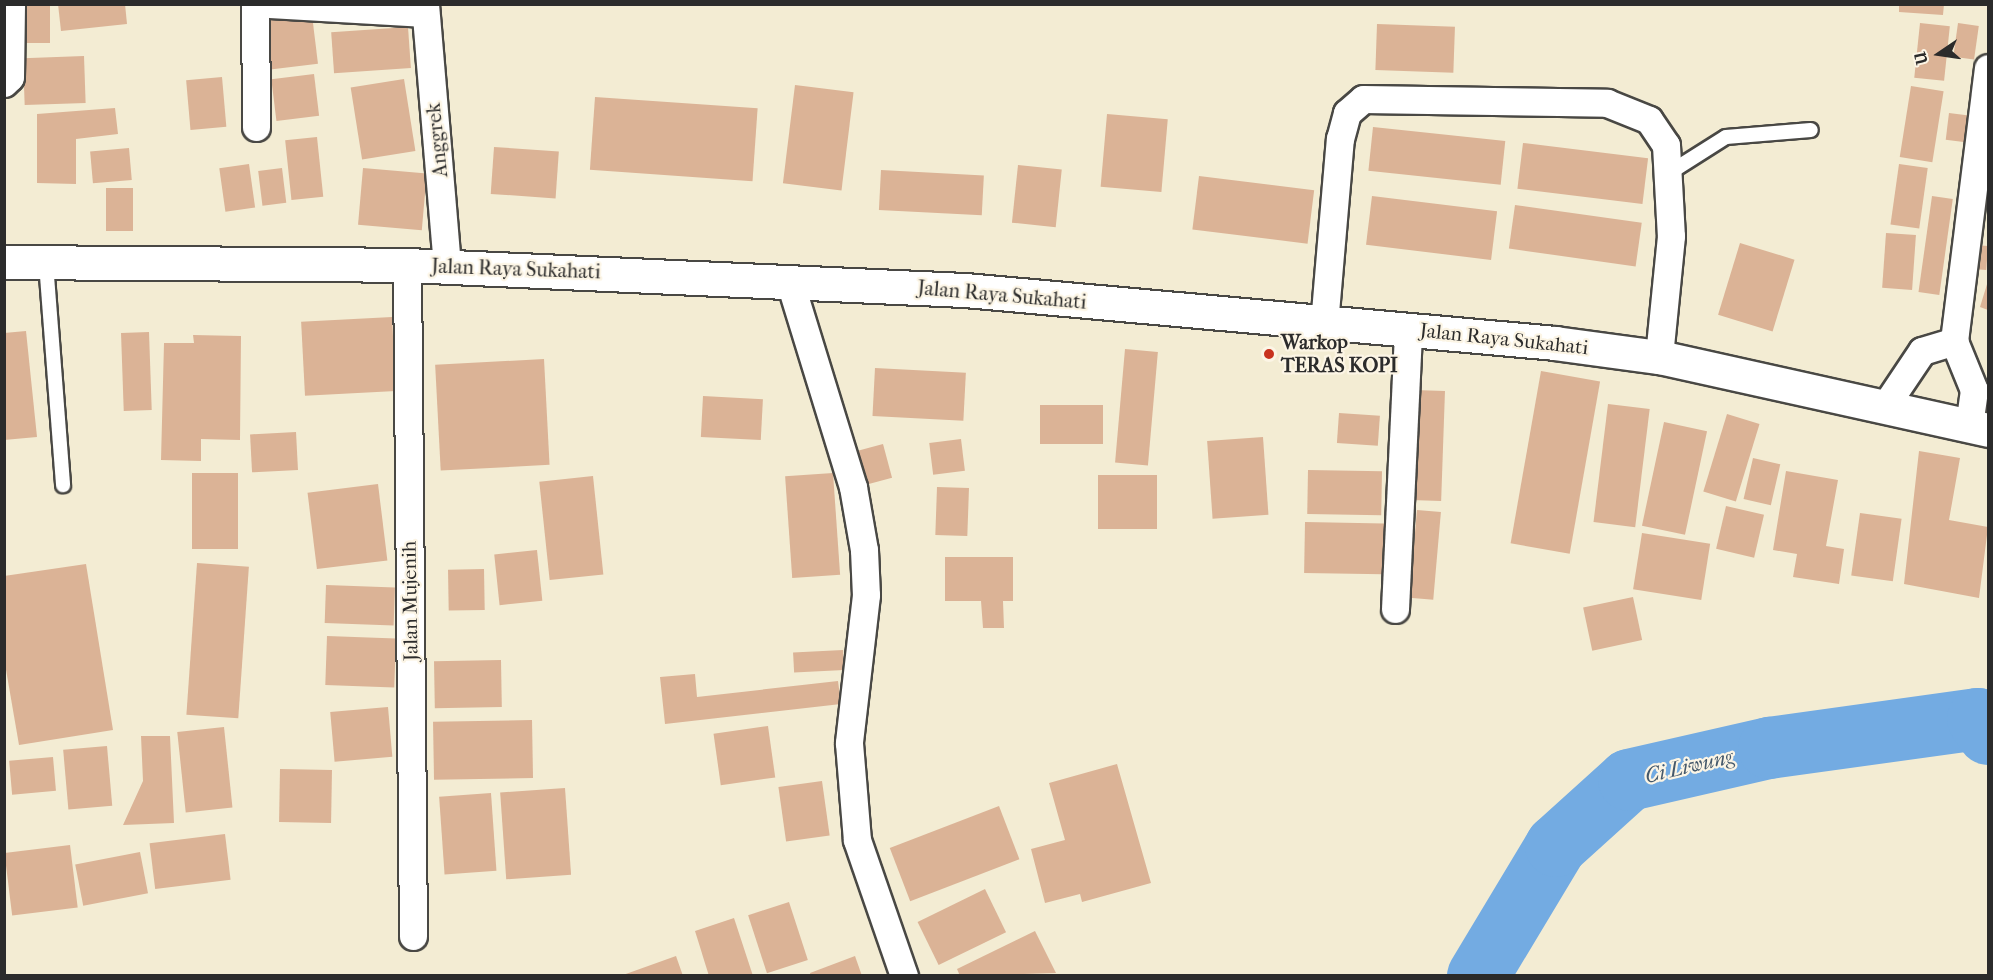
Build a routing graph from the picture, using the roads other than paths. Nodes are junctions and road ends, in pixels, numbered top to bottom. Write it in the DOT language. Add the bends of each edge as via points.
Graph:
graph roads {
  1 [pos="11,4"];
  2 [pos="255,4"];
  3 [pos="270,4"];
  4 [pos="425,9"];
  5 [pos="1989,68"];
  6 [pos="4,83"];
  7 [pos="256,127"];
  8 [pos="1811,130"];
  9 [pos="1670,173"];
  10 [pos="46,261"];
  11 [pos="4,262"];
  12 [pos="407,265"];
  13 [pos="447,267"];
  14 [pos="789,279"];
  15 [pos="1324,324"];
  16 [pos="1408,330"];
  17 [pos="1954,341"];
  18 [pos="1659,357"];
  19 [pos="1883,409"];
  20 [pos="1979,428"];
  21 [pos="63,485"];
  22 [pos="1395,609"];
  23 [pos="413,936"];
  24 [pos="904,975"];
  1 -- 6 [label="street" via="10,77"];
  2 -- 7 [label="street"];
  3 -- 4 [label="street, Anggrek"];
  4 -- 13 [label="street, Anggrek"];
  5 -- 17 [label="street"];
  8 -- 9 [label="lane" via="1726,137"];
  9 -- 15 [label="street" via="1666,145 1649,120 1607,103 1363,99 1347,113 1340,139"];
  9 -- 18 [label="street" via="1671,236"];
  10 -- 11 [label="main road, Jalan Raya Sukahati"];
  10 -- 12 [label="main road, Jalan Raya Sukahati"];
  10 -- 21 [label="lane"];
  12 -- 13 [label="main road, Jalan Raya Sukahati"];
  12 -- 23 [label="street, Jalan Mujenih"];
  13 -- 14 [label="main road, Jalan Raya Sukahati"];
  14 -- 15 [label="main road, Jalan Raya Sukahati"];
  14 -- 24 [label="street" via="853,487 864,550 866,595 849,743 857,840"];
  15 -- 16 [label="main road, Jalan Raya Sukahati"];
  16 -- 18 [label="main road, Jalan Raya Sukahati"];
  16 -- 22 [label="street"];
  17 -- 19 [label="street" via="1922,351"];
  17 -- 20 [label="street" via="1974,390"];
  18 -- 19 [label="main road, Jalan Raya Sukahati"];
  19 -- 20 [label="main road, Jalan Raya Sukahati"];
}
